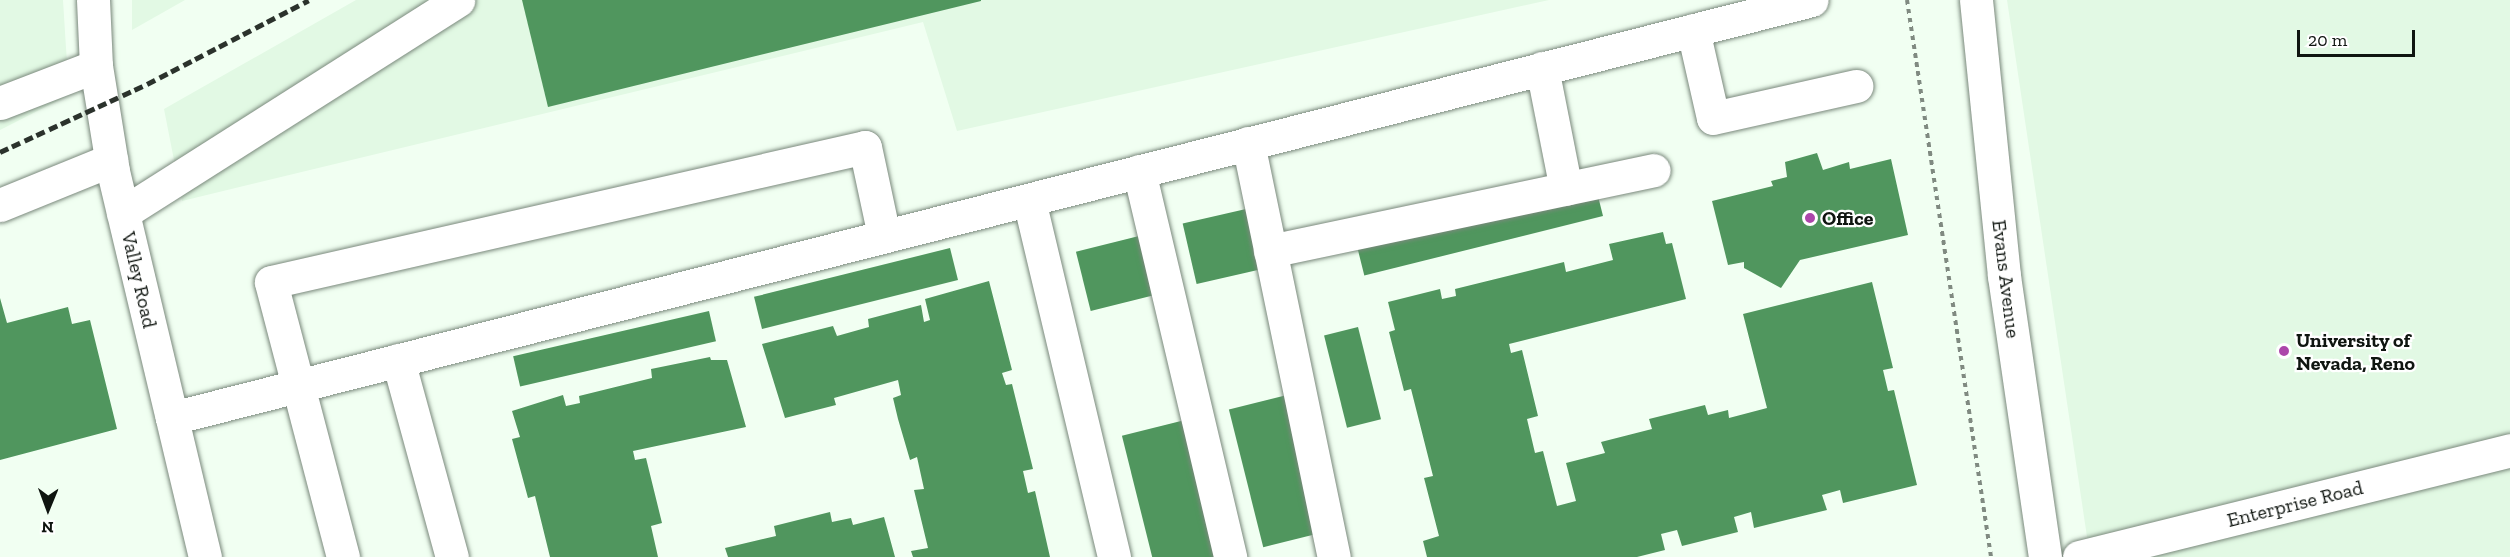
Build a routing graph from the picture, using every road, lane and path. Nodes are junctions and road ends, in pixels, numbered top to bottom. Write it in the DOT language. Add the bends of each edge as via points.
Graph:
graph roads {
  1 [pos="93,0"];
  2 [pos="458,0"];
  3 [pos="1812,0"];
  4 [pos="1907,0"];
  5 [pos="1976,0"];
  6 [pos="1693,30"];
  7 [pos="96,66"];
  8 [pos="1542,68"];
  9 [pos="1856,86"];
  10 [pos="0,104"];
  11 [pos="1248,143"];
  12 [pos="111,160"];
  13 [pos="1654,170"];
  14 [pos="1139,171"];
  15 [pos="1566,189"];
  16 [pos="1029,200"];
  17 [pos="0,205"];
  18 [pos="123,213"];
  19 [pos="884,236"];
  20 [pos="1270,251"];
  21 [pos="398,360"];
  22 [pos="299,386"];
  23 [pos="172,418"];
  24 [pos="2510,450"];
  25 [pos="204,557"];
  26 [pos="343,557"];
  27 [pos="452,557"];
  28 [pos="1114,557"];
  29 [pos="1230,557"];
  30 [pos="1334,557"];
  31 [pos="1991,557"];
  32 [pos="2045,557"];
  33 [pos="2079,557"];
  1 -- 7 [label="street, Valley Road"];
  2 -- 18 [label="street"];
  3 -- 6 [label="street"];
  4 -- 31 [label="path"];
  5 -- 32 [label="street, Evans Avenue" via="2004,276"];
  6 -- 8 [label="street"];
  6 -- 9 [label="street" via="1713,118"];
  7 -- 10 [label="street"];
  7 -- 12 [label="street, Valley Road"];
  8 -- 11 [label="street"];
  8 -- 15 [label="street"];
  11 -- 14 [label="street"];
  11 -- 20 [label="street"];
  12 -- 17 [label="street"];
  12 -- 18 [label="street, Valley Road"];
  13 -- 15 [label="street"];
  14 -- 16 [label="street"];
  14 -- 29 [label="street"];
  15 -- 20 [label="street"];
  16 -- 19 [label="street"];
  16 -- 28 [label="street"];
  18 -- 23 [label="street, Valley Road"];
  19 -- 21 [label="street"];
  19 -- 22 [label="street" via="865,147 271,282"];
  20 -- 30 [label="street"];
  21 -- 22 [label="street"];
  21 -- 27 [label="street"];
  22 -- 23 [label="street"];
  22 -- 26 [label="street"];
  23 -- 25 [label="street, Valley Road"];
  24 -- 33 [label="street, Enterprise Road"];
}
